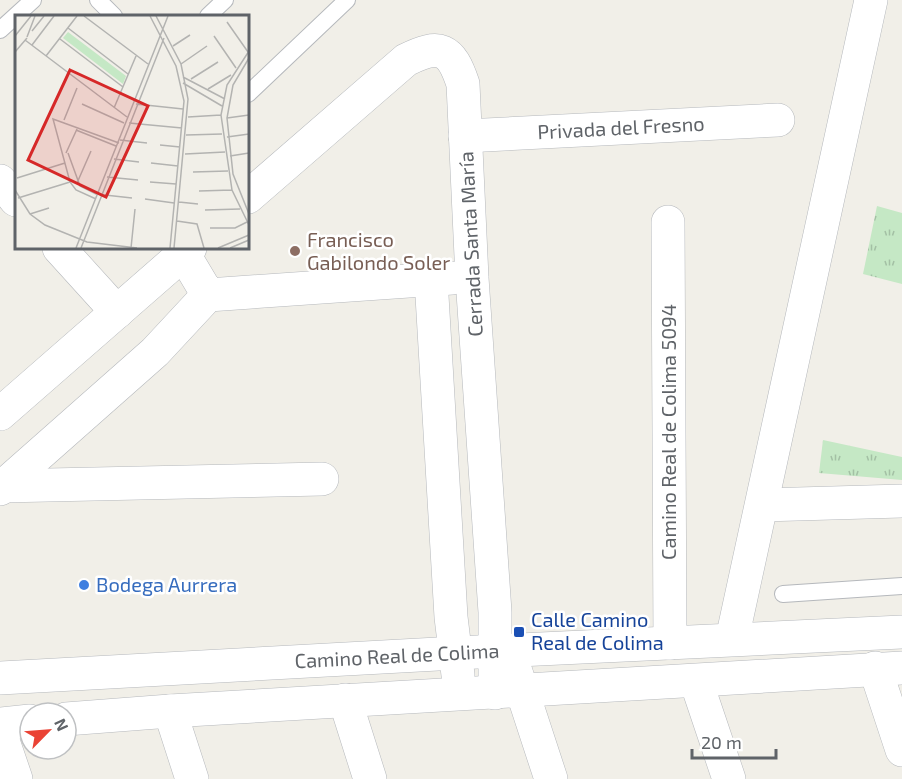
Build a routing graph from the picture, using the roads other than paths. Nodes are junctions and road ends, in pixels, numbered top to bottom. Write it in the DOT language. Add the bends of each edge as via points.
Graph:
graph roads {
  1 [pos="33,0"];
  2 [pos="98,0"];
  3 [pos="225,0"];
  4 [pos="347,0"];
  5 [pos="871,0"];
  6 [pos="16,15"];
  7 [pos="113,15"];
  8 [pos="209,15"];
  9 [pos="15,16"];
  10 [pos="0,30"];
  11 [pos="249,93"];
  12 [pos="778,120"];
  13 [pos="465,136"];
  14 [pos="0,182"];
  15 [pos="249,196"];
  16 [pos="15,199"];
  17 [pos="668,222"];
  18 [pos="60,249"];
  19 [pos="187,250"];
  20 [pos="472,278"];
  21 [pos="431,279"];
  22 [pos="208,295"];
  23 [pos="117,312"];
  24 [pos="0,414"];
  25 [pos="321,479"];
  26 [pos="1,488"];
  27 [pos="902,501"];
  28 [pos="762,505"];
  29 [pos="902,586"];
  30 [pos="783,594"];
  31 [pos="902,632"];
  32 [pos="732,639"];
  33 [pos="670,643"];
  34 [pos="502,651"];
  35 [pos="456,653"];
  36 [pos="888,668"];
  37 [pos="0,678"];
  38 [pos="696,681"];
  39 [pos="508,691"];
  40 [pos="460,694"];
  41 [pos="345,700"];
  42 [pos="170,711"];
  43 [pos="78,718"];
  44 [pos="18,722"];
  45 [pos="0,724"];
  46 [pos="0,732"];
  47 [pos="902,750"];
  48 [pos="16,779"];
  49 [pos="192,779"];
  50 [pos="370,779"];
  51 [pos="551,779"];
  52 [pos="729,779"];
  1 -- 6 [label="lane"];
  2 -- 7 [label="lane"];
  3 -- 8 [label="lane"];
  4 -- 11 [label="lane"];
  5 -- 28 [label="street"];
  9 -- 10 [label="lane"];
  12 -- 13 [label="street, Privada del Fresno"];
  13 -- 15 [label="street, Cerrada Santa María" via="463,84 456,64 445,53 419,53 406,60"];
  13 -- 20 [label="street, Cerrada Santa María"];
  14 -- 16 [label="street"];
  17 -- 33 [label="street, Camino Real de Colima 5094"];
  18 -- 23 [label="street"];
  19 -- 22 [label="street"];
  19 -- 23 [label="street"];
  20 -- 21 [label="street"];
  20 -- 34 [label="street, Cerrada Santa María" via="495,612"];
  21 -- 22 [label="street"];
  21 -- 35 [label="street, Cerrada Santa María"];
  22 -- 26 [label="street" via="154,352"];
  23 -- 24 [label="street"];
  25 -- 26 [label="street"];
  27 -- 28 [label="street"];
  28 -- 32 [label="street"];
  29 -- 30 [label="lane"];
  31 -- 32 [label="street, Camino Real de Colima"];
  32 -- 33 [label="street, Camino Real de Colima"];
  33 -- 34 [label="street, Camino Real de Colima"];
  34 -- 35 [label="street, Camino Real de Colima"];
  34 -- 39 [label="street, Cerrada Santa María"];
  35 -- 37 [label="street, Camino Real de Colima"];
  35 -- 40 [label="street, Cerrada Santa María"];
  36 -- 38 [label="street, Camino Real de Colima"];
  36 -- 47 [label="street"];
  38 -- 39 [label="street, Camino Real de Colima"];
  38 -- 52 [label="street"];
  39 -- 40 [label="street, Camino Real de Colima"];
  39 -- 51 [label="street, Cerrada Santa María"];
  40 -- 41 [label="street, Camino Real de Colima"];
  41 -- 42 [label="street, Camino Real de Colima"];
  41 -- 50 [label="street"];
  42 -- 43 [label="street, Camino Real de Colima"];
  42 -- 49 [label="street"];
  44 -- 45 [label="street"];
  46 -- 48 [label="street"];
}
